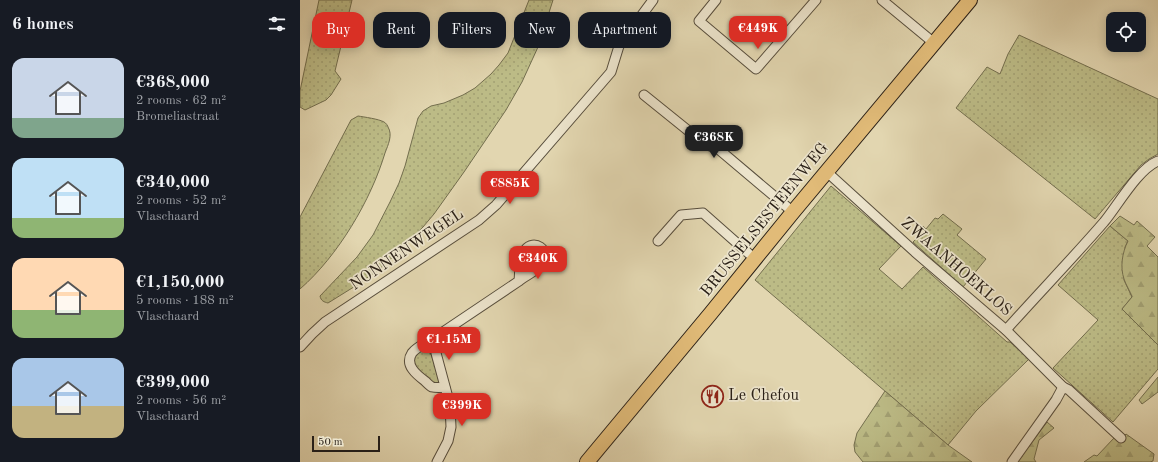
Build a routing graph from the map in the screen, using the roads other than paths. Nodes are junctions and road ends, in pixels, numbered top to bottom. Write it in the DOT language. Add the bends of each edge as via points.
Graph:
graph roads {
  1 [pos="653,0"];
  2 [pos="716,0"];
  3 [pos="816,0"];
  4 [pos="882,0"];
  5 [pos="970,0"];
  6 [pos="934,43"];
  7 [pos="644,95"];
  8 [pos="1158,161"];
  9 [pos="827,172"];
  10 [pos="793,212"];
  11 [pos="658,241"];
  12 [pos="755,259"];
  13 [pos="519,281"];
  14 [pos="1006,330"];
  15 [pos="434,339"];
  16 [pos="300,347"];
  17 [pos="1063,387"];
  18 [pos="445,388"];
  19 [pos="1121,438"];
  20 [pos="437,462"];
  21 [pos="587,462"];
  22 [pos="1012,462"];
  1 -- 16 [label="street, NONNENWEGEL" via="620,46 611,72 496,206 479,220 325,322"];
  2 -- 3 [label="street" via="699,21 756,69"];
  4 -- 6 [label="street"];
  5 -- 6 [label="main road, BRUSSELSESTEENWEG"];
  6 -- 9 [label="main road, BRUSSELSESTEENWEG"];
  7 -- 10 [label="street" via="706,145 716,148"];
  8 -- 14 [label="street" via="1145,170 1105,221"];
  9 -- 10 [label="main road, BRUSSELSESTEENWEG"];
  9 -- 14 [label="street, ZWAANHOEKLOS"];
  10 -- 12 [label="main road, BRUSSELSESTEENWEG"];
  11 -- 12 [label="street" via="681,215 704,213"];
  12 -- 21 [label="main road, BRUSSELSESTEENWEG"];
  13 -- 15 [label="street"];
  14 -- 17 [label="street, ZWAANHOEKLOS"];
  15 -- 18 [label="street"];
  15 -- 18 [label="street" via="417,348 409,360 410,366 415,374 432,387"];
  17 -- 19 [label="street, ZWAANHOEKLOS"];
  17 -- 22 [label="street"];
  18 -- 20 [label="street" via="450,405 451,426 448,441"];
}
